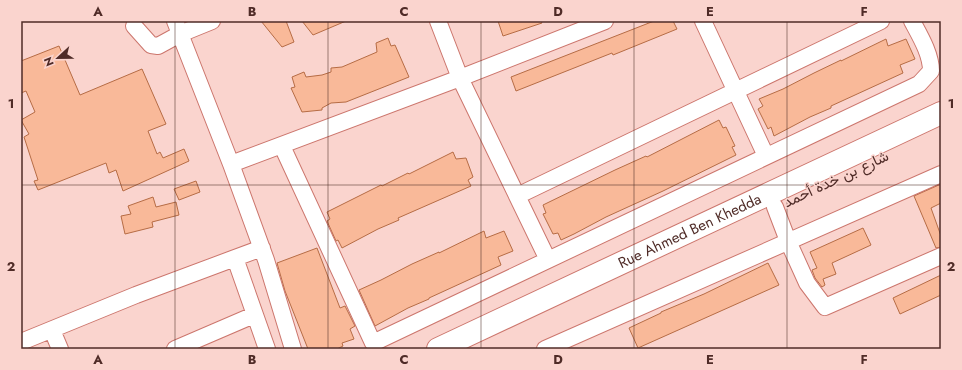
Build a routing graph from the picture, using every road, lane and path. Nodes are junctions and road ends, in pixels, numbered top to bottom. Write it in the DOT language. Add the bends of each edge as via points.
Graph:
graph roads {
  1 [pos="212,21"];
  2 [pos="438,21"];
  3 [pos="605,21"];
  4 [pos="703,21"];
  5 [pos="881,21"];
  6 [pos="912,21"];
  7 [pos="136,23"];
  8 [pos="177,27"];
  9 [pos="460,78"];
  10 [pos="736,91"];
  11 [pos="941,113"];
  12 [pos="941,130"];
  13 [pos="282,146"];
  14 [pos="766,156"];
  15 [pos="231,164"];
  16 [pos="941,174"];
  17 [pos="517,196"];
  18 [pos="775,207"];
  19 [pos="788,241"];
  20 [pos="262,248"];
  21 [pos="941,256"];
  22 [pos="235,258"];
  23 [pos="548,260"];
  24 [pos="254,315"];
  25 [pos="52,330"];
  26 [pos="21,342"];
  27 [pos="60,349"];
  28 [pos="175,349"];
  29 [pos="267,349"];
  30 [pos="293,349"];
  31 [pos="438,349"];
  32 [pos="470,349"];
  33 [pos="545,349"];
  1 -- 8 [label="street"];
  2 -- 9 [label="street"];
  3 -- 9 [label="street"];
  4 -- 10 [label="street"];
  5 -- 10 [label="street"];
  6 -- 14 [label="street" via="931,63 931,71 919,84"];
  7 -- 8 [label="street" via="151,44 158,46"];
  8 -- 15 [label="street"];
  9 -- 13 [label="street"];
  9 -- 17 [label="street"];
  10 -- 14 [label="street"];
  10 -- 17 [label="street"];
  11 -- 31 [label="main road, Rue Ahmed Ben Khedda"];
  12 -- 18 [label="main road, شارع بن خدة أحمد"];
  13 -- 15 [label="street"];
  13 -- 23 [label="street" via="373,343"];
  14 -- 23 [label="street"];
  15 -- 20 [label="street"];
  16 -- 19 [label="street"];
  17 -- 23 [label="street"];
  18 -- 19 [label="street"];
  18 -- 32 [label="main road, شارع بن خدة أحمد"];
  19 -- 21 [label="street" via="807,283 825,307"];
  19 -- 33 [label="street"];
  20 -- 22 [label="street"];
  20 -- 30 [label="street"];
  22 -- 24 [label="street"];
  22 -- 25 [label="street"];
  24 -- 28 [label="street"];
  24 -- 29 [label="street"];
  25 -- 26 [label="street"];
  25 -- 27 [label="street"];
}
